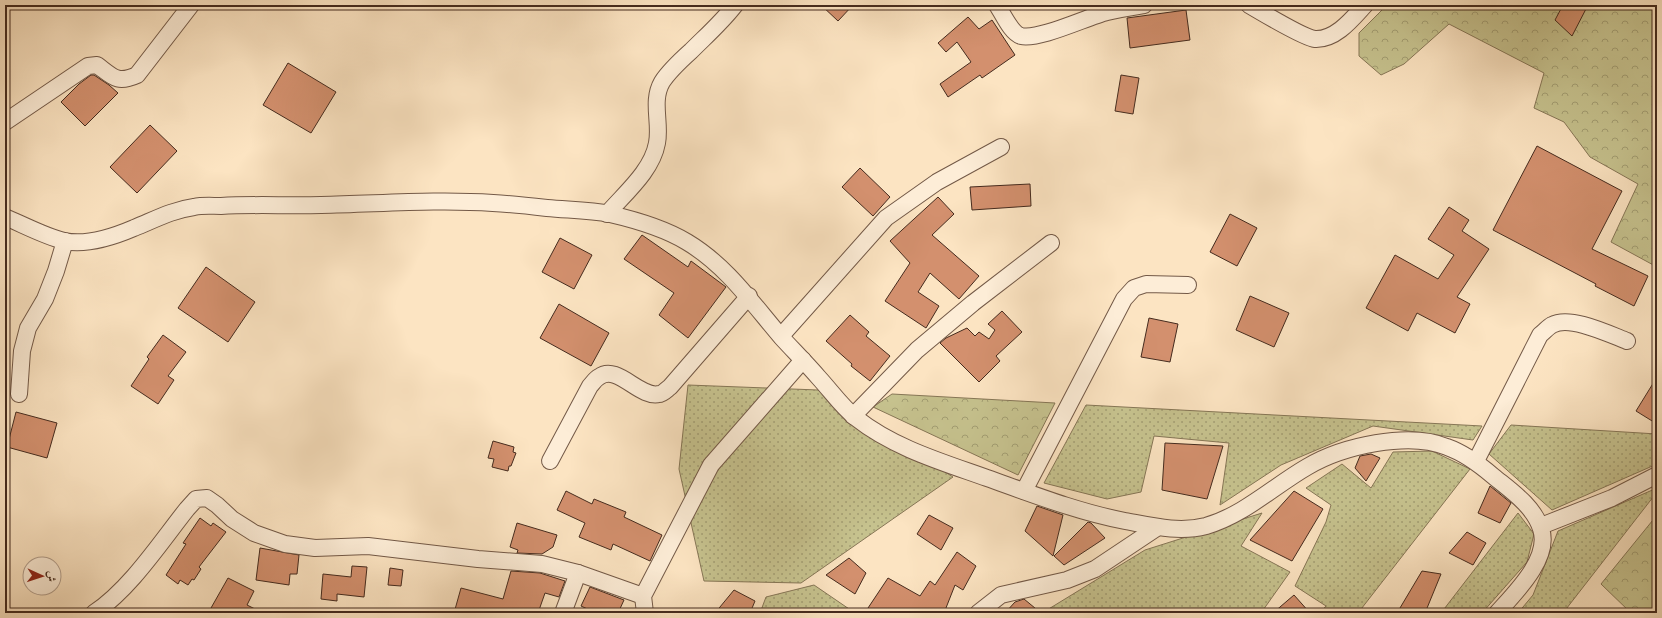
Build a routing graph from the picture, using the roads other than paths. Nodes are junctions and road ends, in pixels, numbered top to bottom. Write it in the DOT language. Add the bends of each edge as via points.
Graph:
graph roads {
  1 [pos="191,5"];
  2 [pos="735,5"];
  3 [pos="997,5"];
  4 [pos="1144,5"];
  5 [pos="1249,5"];
  6 [pos="1365,5"];
  7 [pos="5,122"];
  8 [pos="1001,147"];
  9 [pos="607,214"];
  10 [pos="5,217"];
  11 [pos="65,241"];
  12 [pos="1051,243"];
  13 [pos="1188,285"];
  14 [pos="749,296"];
  15 [pos="781,336"];
  16 [pos="1627,341"];
  17 [pos="803,360"];
  18 [pos="19,394"];
  19 [pos="853,416"];
  20 [pos="550,461"];
  21 [pos="1476,461"];
  22 [pos="1657,475"];
  23 [pos="1024,491"];
  24 [pos="1541,526"];
  25 [pos="1158,527"];
  26 [pos="578,573"];
  27 [pos="643,596"];
  28 [pos="94,613"];
  29 [pos="563,613"];
  30 [pos="645,613"];
  31 [pos="978,613"];
  32 [pos="1497,613"];
  1 -- 7 [label="street" via="137,75 127,79 116,79 97,65 88,66"];
  2 -- 9 [label="street" via="662,82 657,95 658,141 654,156"];
  3 -- 4 [label="street" via="1014,32 1021,36 1040,34 1107,12"];
  5 -- 6 [label="street" via="1315,39 1329,36 1345,26"];
  8 -- 15 [label="street" via="938,182 886,218"];
  9 -- 11 [label="street" via="493,203 441,202 193,207 162,215 133,229 103,239 85,242"];
  9 -- 14 [label="street" via="645,223 685,240 716,262"];
  10 -- 11 [label="street"];
  11 -- 18 [label="street" via="50,285 28,328 22,351"];
  12 -- 19 [label="street" via="917,350"];
  13 -- 23 [label="street" via="1146,284 1134,288 1124,299"];
  14 -- 15 [label="street"];
  14 -- 20 [label="street" via="670,388 659,394 647,393 609,373 599,376 590,386"];
  15 -- 17 [label="street"];
  16 -- 21 [label="street" via="1584,325 1561,322 1551,325 1540,335"];
  17 -- 19 [label="street"];
  17 -- 27 [label="street" via="711,465"];
  19 -- 23 [label="street" via="881,435 913,451"];
  21 -- 24 [label="street" via="1532,511"];
  21 -- 25 [label="street" via="1446,446 1429,442 1374,443 1348,449 1311,464 1234,515 1206,526 1183,530"];
  22 -- 24 [label="street" via="1612,498"];
  23 -- 25 [label="street" via="1110,518"];
  24 -- 32 [label="street" via="1543,539 1536,565"];
  25 -- 31 [label="street" via="1095,569 1067,580 1001,595"];
  26 -- 27 [label="street"];
  26 -- 28 [label="street" via="542,564 368,546 315,548 285,544 254,533 207,498 196,499 187,508 127,584"];
  26 -- 29 [label="street"];
  27 -- 30 [label="street"];
}
